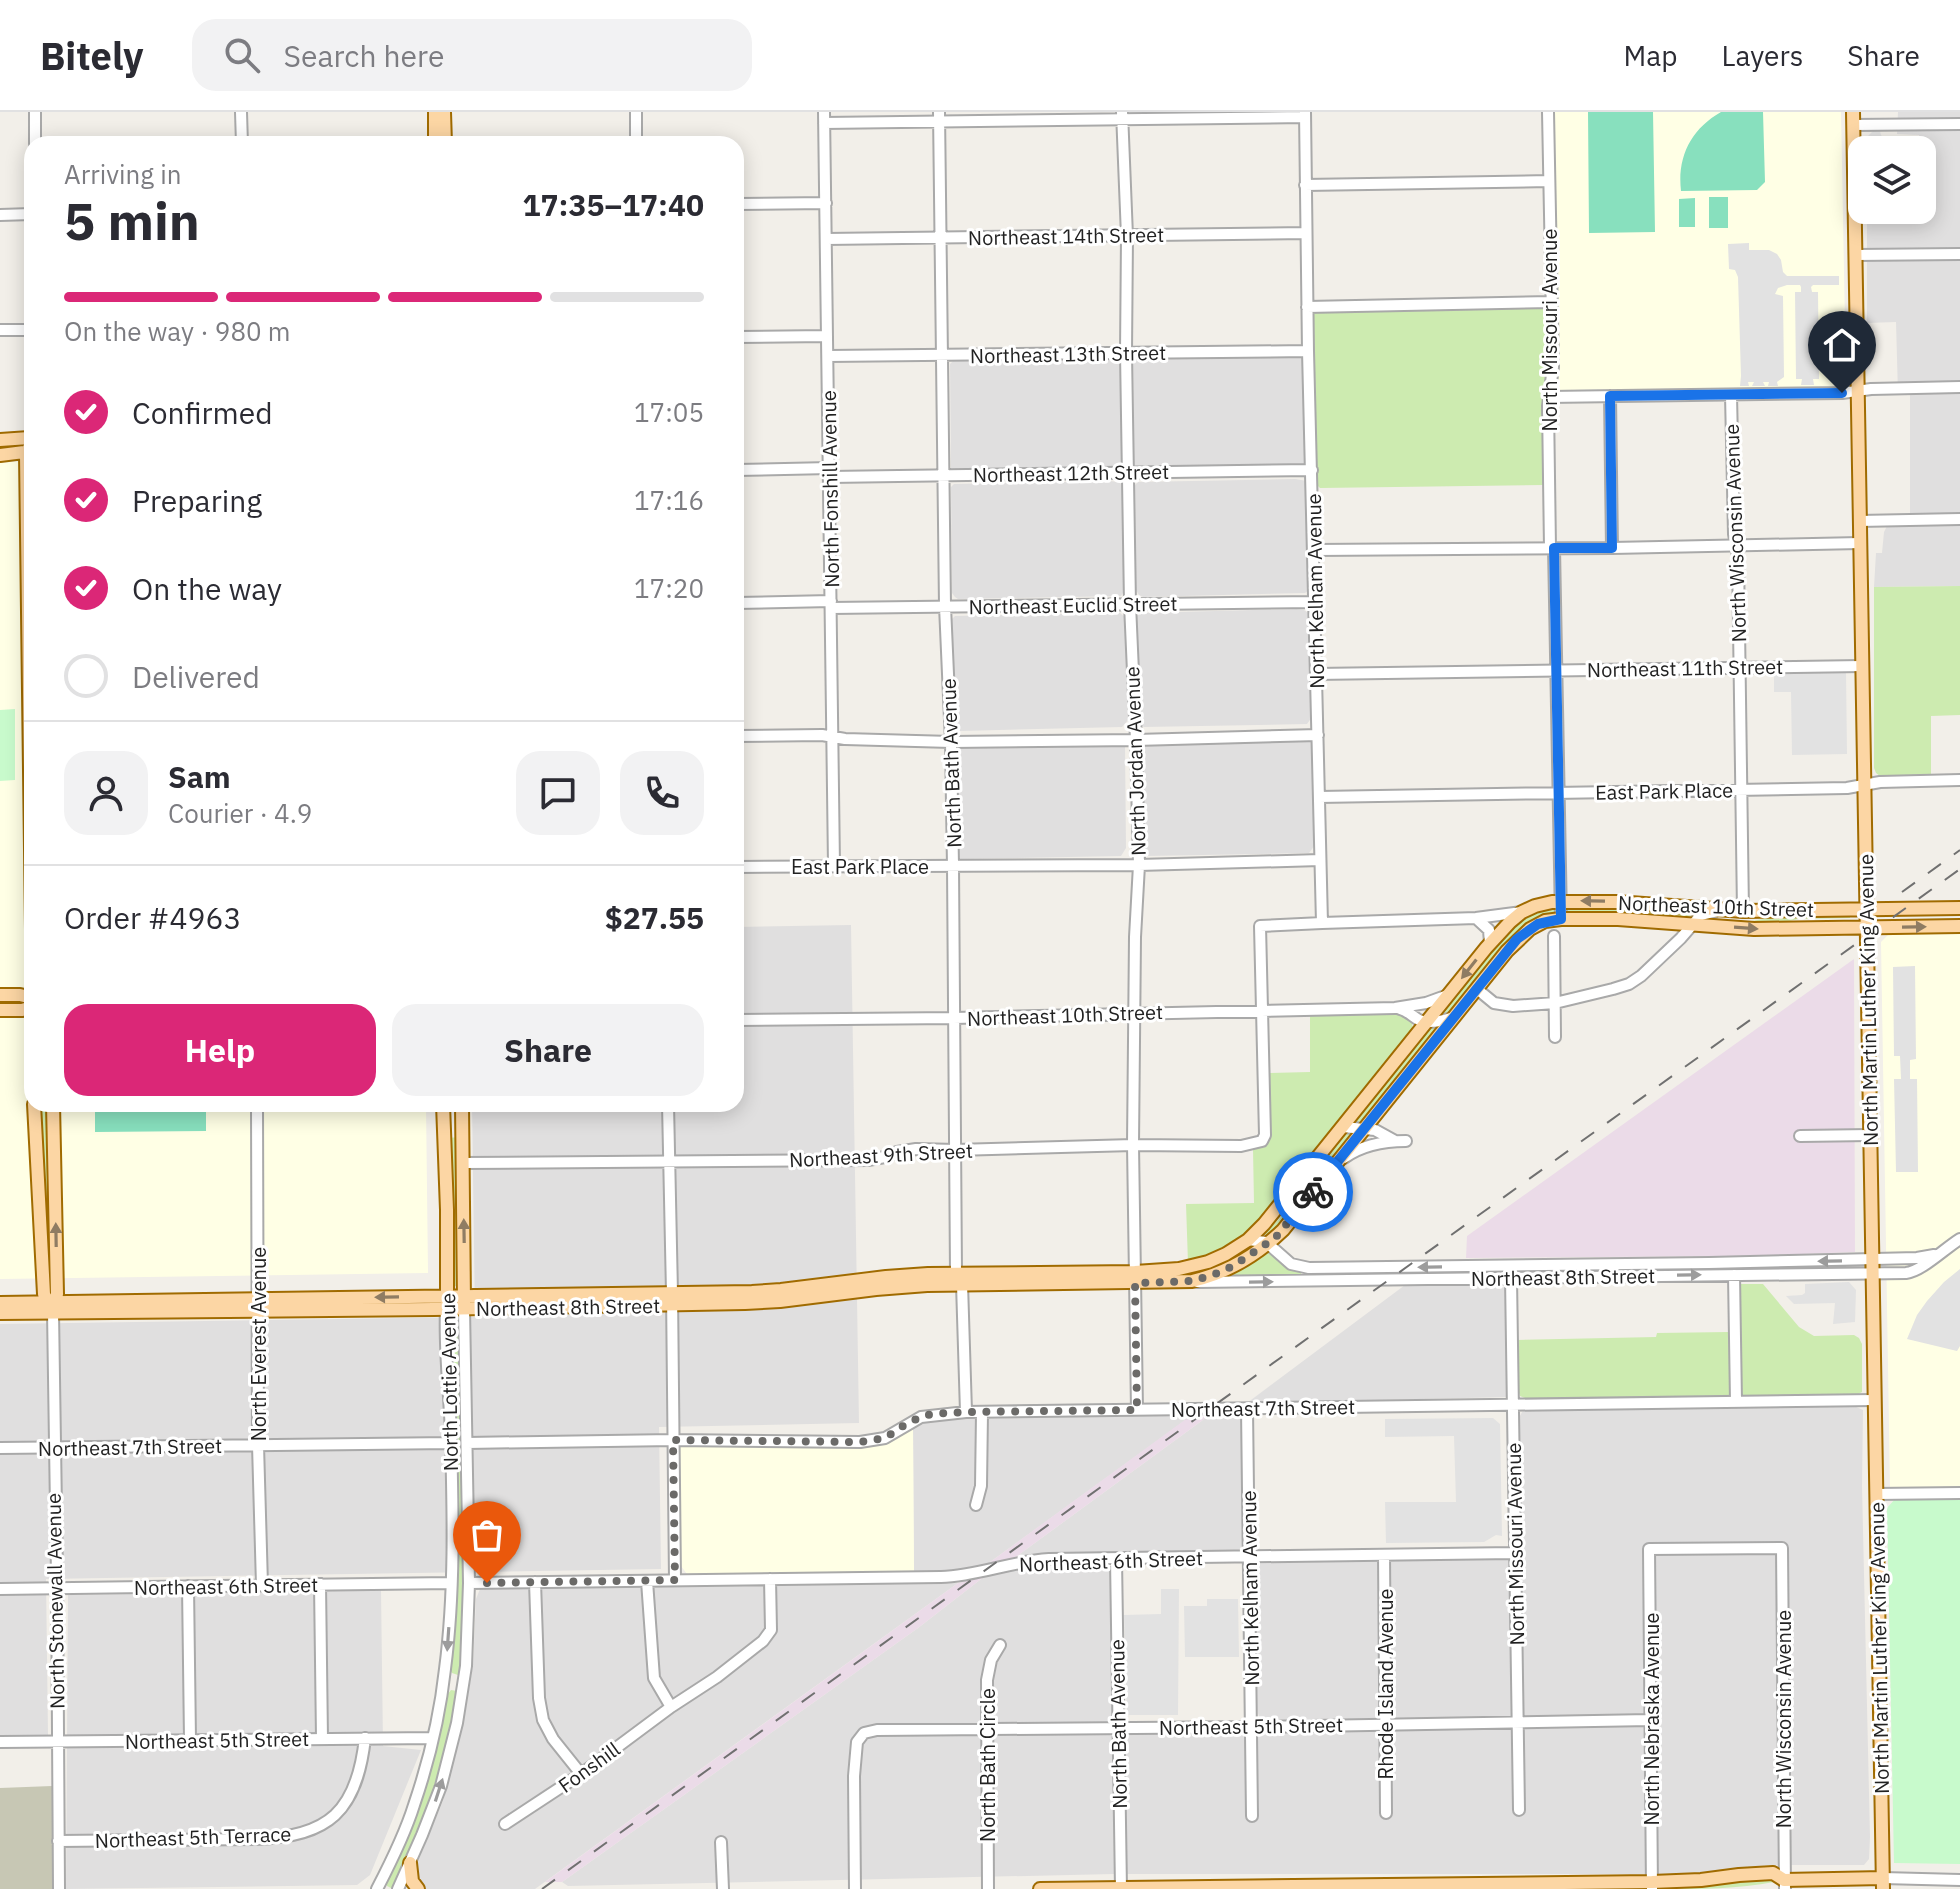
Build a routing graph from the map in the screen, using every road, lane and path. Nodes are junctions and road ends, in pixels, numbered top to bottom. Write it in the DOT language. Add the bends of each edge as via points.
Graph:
graph roads {
  1 [pos="35,112"];
  2 [pos="241,112"];
  3 [pos="435,112"];
  4 [pos="444,112"];
  5 [pos="636,112"];
  6 [pos="1548,112"];
  7 [pos="1305,114"];
  8 [pos="1122,115"];
  9 [pos="939,117"];
  10 [pos="824,118"];
  11 [pos="1853,119"];
  12 [pos="1960,124"];
  13 [pos="35,136"];
  14 [pos="242,136"];
  15 [pos="435,136"];
  16 [pos="445,136"];
  17 [pos="636,136"];
  18 [pos="1549,181"];
  19 [pos="1305,185"];
  20 [pos="826,203"];
  21 [pos="744,204"];
  22 [pos="24,214"];
  23 [pos="0,215"];
  24 [pos="1306,233"];
  25 [pos="1127,236"];
  26 [pos="941,237"];
  27 [pos="826,239"];
  28 [pos="1960,254"];
  29 [pos="1855,255"];
  30 [pos="1551,302"];
  31 [pos="1307,307"];
  32 [pos="0,330"];
  33 [pos="24,330"];
  34 [pos="827,336"];
  35 [pos="744,337"];
  36 [pos="1308,351"];
  37 [pos="1126,353"];
  38 [pos="942,355"];
  39 [pos="828,356"];
  40 [pos="1960,387"];
  41 [pos="1857,391"];
  42 [pos="1731,395"];
  43 [pos="1610,396"];
  44 [pos="1549,397"];
  45 [pos="24,438"];
  46 [pos="0,440"];
  47 [pos="24,450"];
  48 [pos="0,455"];
  49 [pos="744,470"];
  50 [pos="1312,470"];
  51 [pos="1128,472"];
  52 [pos="830,473"];
  53 [pos="943,474"];
  54 [pos="1960,519"];
  55 [pos="1859,521"];
  56 [pos="1860,543"];
  57 [pos="1736,546"];
  58 [pos="1552,548"];
  59 [pos="1612,548"];
  60 [pos="1314,550"];
  61 [pos="1314,602"];
  62 [pos="744,603"];
  63 [pos="1130,604"];
  64 [pos="831,605"];
  65 [pos="945,606"];
  66 [pos="1862,666"];
  67 [pos="1740,667"];
  68 [pos="1556,671"];
  69 [pos="1316,674"];
  70 [pos="1318,735"];
  71 [pos="744,736"];
  72 [pos="833,737"];
  73 [pos="1136,740"];
  74 [pos="951,742"];
  75 [pos="1960,780"];
  76 [pos="1864,785"];
  77 [pos="1742,790"];
  78 [pos="1558,793"];
  79 [pos="1319,797"];
  80 [pos="1320,860"];
  81 [pos="834,865"];
  82 [pos="1139,865"];
  83 [pos="953,866"];
  84 [pos="744,867"];
  85 [pos="1560,901"];
  86 [pos="1960,908"];
  87 [pos="1726,910"];
  88 [pos="1867,910"];
  89 [pos="1743,911"];
  90 [pos="1522,912"];
  91 [pos="1476,918"];
  92 [pos="1561,919"];
  93 [pos="1322,923"];
  94 [pos="1692,924"];
  95 [pos="1960,926"];
  96 [pos="1867,928"];
  97 [pos="1554,936"];
  98 [pos="1490,943"];
  99 [pos="1477,989"];
  100 [pos="0,995"];
  101 [pos="1449,995"];
  102 [pos="24,996"];
  103 [pos="1555,1003"];
  104 [pos="1395,1008"];
  105 [pos="24,1009"];
  106 [pos="0,1010"];
  107 [pos="1261,1010"];
  108 [pos="1134,1013"];
  109 [pos="1454,1017"];
  110 [pos="954,1018"];
  111 [pos="744,1020"];
  112 [pos="1428,1021"];
  113 [pos="1555,1037"];
  114 [pos="34,1112"];
  115 [pos="53,1112"];
  116 [pos="256,1112"];
  117 [pos="443,1112"];
  118 [pos="462,1112"];
  119 [pos="668,1112"];
  120 [pos="1343,1127"];
  121 [pos="1364,1129"];
  122 [pos="1870,1135"];
  123 [pos="1800,1136"];
  124 [pos="1133,1145"];
  125 [pos="956,1150"];
  126 [pos="669,1160"];
  127 [pos="463,1163"];
  128 [pos="1336,1164"];
  129 [pos="1960,1239"];
  130 [pos="1248,1240"];
  131 [pos="1268,1243"];
  132 [pos="1872,1266"];
  133 [pos="1734,1275"];
  134 [pos="1135,1277"];
  135 [pos="1511,1278"];
  136 [pos="959,1279"];
  137 [pos="1183,1282"];
  138 [pos="672,1299"];
  139 [pos="447,1302"];
  140 [pos="464,1302"];
  141 [pos="0,1303"];
  142 [pos="258,1305"];
  143 [pos="52,1306"];
  144 [pos="0,1313"];
  145 [pos="1874,1400"];
  146 [pos="1736,1402"];
  147 [pos="1513,1404"];
  148 [pos="1247,1409"];
  149 [pos="1137,1410"];
  150 [pos="966,1412"];
  151 [pos="982,1413"];
  152 [pos="673,1440"];
  153 [pos="451,1443"];
  154 [pos="467,1443"];
  155 [pos="258,1445"];
  156 [pos="0,1448"];
  157 [pos="54,1448"];
  158 [pos="1960,1493"];
  159 [pos="1876,1494"];
  160 [pos="976,1505"];
  161 [pos="1782,1548"];
  162 [pos="1514,1553"];
  163 [pos="1384,1555"];
  164 [pos="1249,1557"];
  165 [pos="1116,1559"];
  166 [pos="770,1579"];
  167 [pos="675,1580"];
  168 [pos="647,1581"];
  169 [pos="535,1582"];
  170 [pos="451,1583"];
  171 [pos="469,1583"];
  172 [pos="320,1584"];
  173 [pos="262,1585"];
  174 [pos="188,1586"];
  175 [pos="56,1588"];
  176 [pos="0,1589"];
  177 [pos="1000,1645"];
  178 [pos="671,1707"];
  179 [pos="1650,1720"];
  180 [pos="1518,1723"];
  181 [pos="1385,1724"];
  182 [pos="1252,1727"];
  183 [pos="988,1728"];
  184 [pos="1118,1728"];
  185 [pos="365,1738"];
  186 [pos="433,1738"];
  187 [pos="322,1739"];
  188 [pos="190,1740"];
  189 [pos="56,1741"];
  190 [pos="0,1742"];
  191 [pos="581,1774"];
  192 [pos="1519,1810"];
  193 [pos="1386,1813"];
  194 [pos="1252,1816"];
  195 [pos="505,1824"];
  196 [pos="58,1841"];
  197 [pos="721,1842"];
  198 [pos="410,1863"];
  199 [pos="1960,1880"];
  200 [pos="1883,1883"];
  201 [pos="1784,1884"];
  202 [pos="1652,1886"];
  203 [pos="1451,1887"];
  204 [pos="1121,1888"];
  205 [pos="1176,1888"];
  206 [pos="1300,1888"];
  207 [pos="59,1889"];
  208 [pos="377,1889"];
  209 [pos="398,1889"];
  210 [pos="418,1889"];
  211 [pos="723,1889"];
  212 [pos="855,1889"];
  213 [pos="988,1889"];
  214 [pos="1040,1889"];
  215 [pos="1070,1889"];
  216 [pos="1774,1889"];
  1 -- 13 [label="street"];
  2 -- 14 [label="street"];
  3 -- 15 [label="main road"];
  4 -- 16 [label="main road"];
  5 -- 17 [label="street"];
  6 -- 18 [label="street, North Missouri Avenue"];
  7 -- 8 [label="street"];
  7 -- 19 [label="street, North Kelham Avenue"];
  8 -- 9 [label="street"];
  8 -- 25 [label="street, North Jordan Avenue"];
  9 -- 10 [label="street"];
  9 -- 26 [label="street, North Bath Avenue"];
  10 -- 20 [label="street, North Fonshill Avenue"];
  11 -- 12 [label="street"];
  11 -- 29 [label="main road, North Martin Luther King Avenue"];
  18 -- 19 [label="street"];
  18 -- 30 [label="street, North Missouri Avenue"];
  19 -- 24 [label="street, North Kelham Avenue"];
  20 -- 21 [label="street"];
  20 -- 27 [label="street, North Fonshill Avenue"];
  22 -- 23 [label="street"];
  24 -- 25 [label="street, Northeast 14th Street"];
  24 -- 31 [label="street, North Kelham Avenue"];
  25 -- 26 [label="street, Northeast 14th Street"];
  25 -- 37 [label="street, North Jordan Avenue"];
  26 -- 27 [label="street, Northeast 14th Street"];
  26 -- 38 [label="street, North Bath Avenue"];
  27 -- 34 [label="street, North Fonshill Avenue"];
  28 -- 29 [label="street"];
  29 -- 41 [label="main road, North Martin Luther King Avenue"];
  30 -- 31 [label="street"];
  30 -- 44 [label="street, North Missouri Avenue"];
  31 -- 36 [label="street, North Kelham Avenue"];
  32 -- 33 [label="street"];
  34 -- 35 [label="street"];
  34 -- 39 [label="street, North Fonshill Avenue"];
  36 -- 37 [label="street, Northeast 13th Street"];
  36 -- 50 [label="street, North Kelham Avenue"];
  37 -- 38 [label="street, Northeast 13th Street"];
  37 -- 51 [label="street, North Jordan Avenue"];
  38 -- 39 [label="street, Northeast 13th Street"];
  38 -- 53 [label="street, North Bath Avenue"];
  39 -- 52 [label="street, North Fonshill Avenue"];
  40 -- 41 [label="street"];
  41 -- 42 [label="street"];
  41 -- 55 [label="main road, North Martin Luther King Avenue"];
  42 -- 43 [label="street"];
  42 -- 57 [label="street, North Wisconsin Avenue"];
  43 -- 44 [label="street"];
  43 -- 59 [label="street"];
  44 -- 58 [label="street, North Missouri Avenue"];
  45 -- 46 [label="main road"];
  47 -- 48 [label="main road"];
  49 -- 52 [label="street, Northeast 12th Street"];
  50 -- 51 [label="street, Northeast 12th Street"];
  50 -- 60 [label="street, North Kelham Avenue"];
  51 -- 53 [label="street, Northeast 12th Street"];
  51 -- 63 [label="street, North Jordan Avenue"];
  52 -- 53 [label="street, Northeast 12th Street"];
  52 -- 64 [label="street, North Fonshill Avenue"];
  53 -- 65 [label="street, North Bath Avenue"];
  54 -- 55 [label="street"];
  55 -- 56 [label="main road, North Martin Luther King Avenue"];
  56 -- 57 [label="street"];
  56 -- 66 [label="main road, North Martin Luther King Avenue"];
  57 -- 59 [label="street"];
  57 -- 67 [label="street, North Wisconsin Avenue"];
  58 -- 59 [label="street"];
  58 -- 60 [label="street"];
  58 -- 68 [label="street, North Missouri Avenue"];
  60 -- 61 [label="street, North Kelham Avenue"];
  61 -- 63 [label="street, Northeast Euclid Street"];
  61 -- 69 [label="street, North Kelham Avenue"];
  62 -- 64 [label="street, Northeast Euclid Street"];
  63 -- 65 [label="street, Northeast Euclid Street"];
  63 -- 73 [label="street, North Jordan Avenue"];
  64 -- 65 [label="street, Northeast Euclid Street"];
  64 -- 72 [label="street, North Fonshill Avenue"];
  65 -- 74 [label="street, North Bath Avenue"];
  66 -- 67 [label="street, Northeast 11th Street"];
  66 -- 76 [label="main road, North Martin Luther King Avenue"];
  67 -- 68 [label="street, Northeast 11th Street"];
  67 -- 77 [label="street, North Wisconsin Avenue"];
  68 -- 69 [label="street, Northeast 11th Street"];
  68 -- 78 [label="street, North Missouri Avenue"];
  69 -- 70 [label="street, North Kelham Avenue"];
  70 -- 73 [label="street"];
  70 -- 79 [label="street, North Kelham Avenue"];
  71 -- 72 [label="street"];
  72 -- 74 [label="street"];
  72 -- 81 [label="street, North Fonshill Avenue"];
  73 -- 74 [label="street"];
  73 -- 82 [label="street, North Jordan Avenue"];
  74 -- 83 [label="street, North Bath Avenue"];
  75 -- 76 [label="street, East Park Place"];
  76 -- 77 [label="street, East Park Place"];
  76 -- 88 [label="main road, North Martin Luther King Avenue"];
  77 -- 78 [label="street, East Park Place"];
  77 -- 89 [label="street, North Wisconsin Avenue"];
  78 -- 79 [label="street, East Park Place"];
  78 -- 85 [label="street, North Missouri Avenue"];
  79 -- 80 [label="street, North Kelham Avenue"];
  80 -- 82 [label="street, East Park Place"];
  80 -- 93 [label="street, North Kelham Avenue"];
  81 -- 83 [label="street, East Park Place"];
  81 -- 84 [label="street, East Park Place"];
  82 -- 83 [label="street, East Park Place"];
  82 -- 108 [label="street, North Jordan Avenue"];
  83 -- 110 [label="street, North Bath Avenue"];
  87 -- 85 [label="main road, Northeast 10th Street, one-way"];
  85 -- 90 [label="main road, Northeast 10th Street"];
  85 -- 92 [label="street, North Missouri Avenue"];
  86 -- 88 [label="main road, Northeast 10th Street"];
  87 -- 89 [label="main road, Northeast 10th Street"];
  87 -- 94 [label="street" via="1705,913"];
  88 -- 89 [label="main road, Northeast 10th Street"];
  88 -- 96 [label="main road, North Martin Luther King Avenue"];
  90 -- 91 [label="street"];
  90 -- 98 [label="main road"];
  91 -- 93 [label="street"];
  91 -- 98 [label="street" via="1489,930"];
  92 -- 94 [label="main road, Northeast 10th Street"];
  92 -- 99 [label="main road, Northeast 10th Street" via="1545,921 1517,939"];
  93 -- 107 [label="street" via="1260,926"];
  94 -- 96 [label="main road, Northeast 10th Street, one-way"];
  94 -- 103 [label="street" via="1635,980"];
  96 -- 95 [label="main road, Northeast 10th Street, one-way"];
  96 -- 122 [label="main road, North Martin Luther King Avenue"];
  97 -- 103 [label="street"];
  98 -- 101 [label="main road, one-way"];
  99 -- 103 [label="street" via="1502,1005"];
  99 -- 109 [label="main road"];
  100 -- 102 [label="main road"];
  101 -- 104 [label="street, Northeast 10th Street"];
  101 -- 112 [label="main road"];
  103 -- 113 [label="street"];
  104 -- 107 [label="street, Northeast 10th Street"];
  104 -- 112 [label="street, Northeast 10th Street"];
  105 -- 106 [label="main road"];
  107 -- 108 [label="street, Northeast 10th Street"];
  107 -- 124 [label="street, Northeast 9th Street" via="1262,1141 1241,1146"];
  108 -- 110 [label="street, Northeast 10th Street"];
  108 -- 124 [label="street, North Jordan Avenue"];
  109 -- 112 [label="street"];
  109 -- 121 [label="main road"];
  110 -- 111 [label="street, Northeast 10th Street"];
  110 -- 125 [label="street, North Bath Avenue"];
  112 -- 120 [label="main road"];
  114 -- 143 [label="main road, North Stonewall Avenue" via="44,1294"];
  143 -- 115 [label="main road, North Stonewall Avenue, one-way" via="57,1294"];
  116 -- 142 [label="street, North Everest Avenue"];
  117 -- 139 [label="main road, North Lottie Avenue"];
  118 -- 127 [label="main road, North Lottie Avenue"];
  119 -- 126 [label="street"];
  120 -- 121 [label="street"];
  120 -- 130 [label="main road"];
  121 -- 128 [label="main road"];
  121 -- 128 [label="street" via="1401,1141 1359,1149"];
  122 -- 123 [label="street"];
  122 -- 132 [label="main road, North Martin Luther King Avenue"];
  124 -- 125 [label="street, Northeast 9th Street"];
  124 -- 134 [label="street, North Jordan Avenue"];
  125 -- 126 [label="street, Northeast 9th Street" via="916,1149 868,1160"];
  125 -- 136 [label="street, North Bath Avenue"];
  126 -- 127 [label="street, Northeast 9th Street"];
  126 -- 138 [label="street"];
  140 -- 127 [label="main road, North Lottie Avenue, one-way"];
  128 -- 131 [label="main road"];
  129 -- 132 [label="street, Northeast 8th Street" via="1913,1273"];
  130 -- 131 [label="street, Northeast 8th Street"];
  130 -- 134 [label="main road" via="1196,1266"];
  132 -- 131 [label="street, Northeast 8th Street, one-way" via="1309,1268 1295,1266"];
  131 -- 137 [label="main road" via="1221,1272"];
  132 -- 133 [label="street, Northeast 8th Street"];
  132 -- 145 [label="main road, North Martin Luther King Avenue"];
  135 -- 133 [label="street, Northeast 8th Street, one-way"];
  133 -- 146 [label="street"];
  134 -- 136 [label="main road, Northeast 8th Street"];
  134 -- 137 [label="main road"];
  134 -- 149 [label="street, North Jordan Avenue"];
  137 -- 135 [label="street, Northeast 8th Street, one-way"];
  135 -- 147 [label="street, North Missouri Avenue"];
  136 -- 138 [label="main road, Northeast 8th Street" via="886,1277"];
  136 -- 150 [label="street, North Bath Avenue"];
  138 -- 140 [label="main road, Northeast 8th Street"];
  138 -- 152 [label="street"];
  139 -- 140 [label="main road, Northeast 8th Street"];
  139 -- 142 [label="main road, Northeast 8th Street"];
  139 -- 153 [label="street, North Lottie Avenue"];
  140 -- 154 [label="street, North Lottie Avenue"];
  141 -- 143 [label="main road, Northeast 8th Street"];
  142 -- 143 [label="main road, Northeast 8th Street"];
  142 -- 155 [label="street, North Everest Avenue"];
  143 -- 144 [label="main road, Northeast 8th Street"];
  143 -- 157 [label="street, North Stonewall Avenue"];
  145 -- 146 [label="street, Northeast 7th Street"];
  145 -- 159 [label="main road, North Martin Luther King Avenue"];
  146 -- 147 [label="street, Northeast 7th Street"];
  147 -- 148 [label="street, Northeast 7th Street"];
  147 -- 162 [label="street, North Missouri Avenue"];
  148 -- 149 [label="street, Northeast 7th Street"];
  148 -- 164 [label="street, North Kelham Avenue"];
  149 -- 151 [label="street, Northeast 7th Street"];
  150 -- 151 [label="street, Northeast 7th Street"];
  150 -- 152 [label="street, Northeast 7th Street" via="921,1417 885,1438 860,1442"];
  151 -- 160 [label="street"];
  152 -- 154 [label="street, Northeast 7th Street"];
  152 -- 167 [label="street"];
  153 -- 155 [label="street, Northeast 7th Street"];
  153 -- 170 [label="street, North Lottie Avenue"];
  154 -- 171 [label="street, North Lottie Avenue"];
  155 -- 157 [label="street, Northeast 7th Street"];
  155 -- 173 [label="street, North Everest Avenue"];
  156 -- 157 [label="street, Northeast 7th Street"];
  157 -- 175 [label="street, North Stonewall Avenue"];
  158 -- 159 [label="street"];
  159 -- 200 [label="main road, North Martin Luther King Avenue"];
  161 -- 179 [label="street, North Nebraska Avenue" via="1649,1549"];
  161 -- 201 [label="street, North Wisconsin Avenue"];
  162 -- 163 [label="street, Northeast 6th Street"];
  162 -- 180 [label="street, North Missouri Avenue"];
  163 -- 164 [label="street, Northeast 6th Street"];
  163 -- 181 [label="street, Rhode Island Avenue"];
  164 -- 165 [label="street, Northeast 6th Street"];
  164 -- 182 [label="street, North Kelham Avenue"];
  165 -- 166 [label="street, Northeast 6th Street" via="1040,1560 951,1577"];
  165 -- 184 [label="street, North Bath Avenue"];
  166 -- 167 [label="street, Northeast 6th Street"];
  166 -- 178 [label="street" via="771,1630 763,1641"];
  167 -- 168 [label="street, Northeast 6th Street"];
  168 -- 169 [label="street, Northeast 6th Street"];
  168 -- 178 [label="street" via="654,1678"];
  169 -- 171 [label="street, Northeast 6th Street"];
  169 -- 191 [label="street" via="543,1720"];
  170 -- 172 [label="street, Northeast 6th Street"];
  170 -- 186 [label="street, North Lottie Avenue, one-way" via="446,1665"];
  198 -- 171 [label="street, North Lottie Avenue, one-way" via="441,1786 457,1723 466,1666"];
  172 -- 173 [label="street, Northeast 6th Street"];
  172 -- 187 [label="street"];
  173 -- 174 [label="street, Northeast 6th Street"];
  174 -- 175 [label="street, Northeast 6th Street"];
  174 -- 188 [label="street"];
  175 -- 176 [label="street, Northeast 6th Street"];
  175 -- 189 [label="street, North Stonewall Avenue"];
  177 -- 183 [label="street, North Bath Circle" via="987,1680"];
  178 -- 191 [label="street, Fonshill"];
  179 -- 180 [label="street, Northeast 5th Street"];
  179 -- 202 [label="street, North Nebraska Avenue"];
  180 -- 181 [label="street, Northeast 5th Street"];
  180 -- 192 [label="street, North Missouri Avenue"];
  181 -- 182 [label="street, Northeast 5th Street"];
  181 -- 193 [label="street, Rhode Island Avenue"];
  182 -- 184 [label="street, Northeast 5th Street"];
  182 -- 194 [label="street, North Kelham Avenue"];
  183 -- 184 [label="street, Northeast 5th Street"];
  183 -- 212 [label="street, Northeast 5th Street" via="864,1733 857,1742 854,1776"];
  183 -- 213 [label="street, North Bath Circle"];
  184 -- 204 [label="street, North Bath Avenue"];
  185 -- 186 [label="street, Northeast 5th Street"];
  185 -- 187 [label="street, Northeast 5th Street"];
  185 -- 196 [label="street, Northeast 5th Terrace" via="361,1770 350,1797 331,1818 308,1831 276,1838"];
  186 -- 208 [label="street, North Lottie Avenue" via="413,1808"];
  187 -- 188 [label="street, Northeast 5th Street"];
  188 -- 189 [label="street, Northeast 5th Street"];
  189 -- 190 [label="street, Northeast 5th Street"];
  189 -- 196 [label="street, North Stonewall Avenue"];
  191 -- 195 [label="street, Fonshill"];
  196 -- 207 [label="street, North Stonewall Avenue"];
  197 -- 211 [label="street"];
  198 -- 209 [label="street, North Lottie Avenue"];
  198 -- 210 [label="main road"];
  199 -- 200 [label="street"];
  200 -- 201 [label="main road"];
  201 -- 202 [label="main road" via="1773,1873"];
  201 -- 216 [label="main road"];
  202 -- 203 [label="main road"];
  203 -- 206 [label="main road"];
  204 -- 205 [label="main road"];
  204 -- 215 [label="main road"];
  205 -- 206 [label="main road"];
  214 -- 215 [label="main road"];
}
